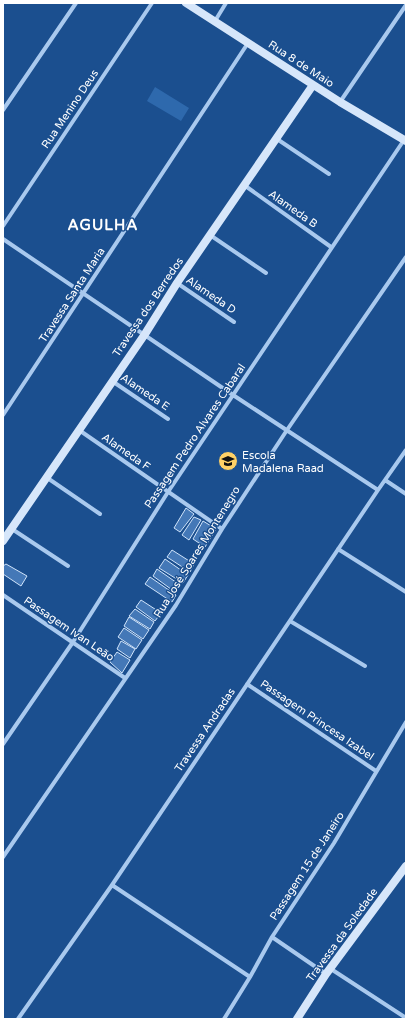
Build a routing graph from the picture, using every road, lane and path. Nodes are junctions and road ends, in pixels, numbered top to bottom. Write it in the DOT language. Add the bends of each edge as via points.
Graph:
graph roads {
  1 [pos="76,3"];
  2 [pos="152,3"];
  3 [pos="186,3"];
  4 [pos="226,3"];
  5 [pos="406,5"];
  6 [pos="215,21"];
  7 [pos="248,43"];
  8 [pos="313,85"];
  9 [pos="340,102"];
  10 [pos="3,110"];
  11 [pos="277,139"];
  12 [pos="405,141"];
  13 [pos="329,174"];
  14 [pos="244,185"];
  15 [pos="3,226"];
  16 [pos="209,235"];
  17 [pos="3,239"];
  18 [pos="331,247"];
  19 [pos="406,257"];
  20 [pos="266,273"];
  21 [pos="177,283"];
  22 [pos="83,294"];
  23 [pos="234,322"];
  24 [pos="145,334"];
  25 [pos="112,380"];
  26 [pos="234,395"];
  27 [pos="3,415"];
  28 [pos="168,419"];
  29 [pos="79,430"];
  30 [pos="287,430"];
  31 [pos="406,450"];
  32 [pos="46,477"];
  33 [pos="385,480"];
  34 [pos="378,490"];
  35 [pos="168,492"];
  36 [pos="406,494"];
  37 [pos="100,514"];
  38 [pos="11,529"];
  39 [pos="222,529"];
  40 [pos="3,541"];
  41 [pos="338,549"];
  42 [pos="68,566"];
  43 [pos="406,592"];
  44 [pos="3,595"];
  45 [pos="290,621"];
  46 [pos="73,642"];
  47 [pos="364,666"];
  48 [pos="125,678"];
  49 [pos="247,684"];
  50 [pos="406,722"];
  51 [pos="3,744"];
  52 [pos="376,771"];
  53 [pos="3,857"];
  54 [pos="406,866"];
  55 [pos="112,885"];
  56 [pos="272,937"];
  57 [pos="328,971"];
  58 [pos="250,977"];
  59 [pos="406,1018"];
  60 [pos="18,1019"];
  61 [pos="224,1019"];
  62 [pos="297,1019"];
  1 -- 10 [label="street"];
  2 -- 15 [label="street, Rua Menino Deus"];
  3 -- 6 [label="street, Rua 8 de Maio"];
  4 -- 6 [label="street"];
  5 -- 9 [label="street"];
  6 -- 7 [label="street, Rua 8 de Maio"];
  7 -- 8 [label="street, Rua 8 de Maio"];
  7 -- 22 [label="street, Travessa Santa Maria"];
  8 -- 9 [label="street, Rua 8 de Maio"];
  8 -- 11 [label="street, Travessa dos Berredos"];
  9 -- 12 [label="street, Rua 8 de Maio"];
  11 -- 13 [label="street"];
  11 -- 14 [label="street, Travessa dos Berredos"];
  12 -- 18 [label="street, Passagem Pedro Alvares Cabaral"];
  14 -- 16 [label="street, Travessa dos Berredos"];
  14 -- 18 [label="street, Alameda B"];
  16 -- 20 [label="street"];
  16 -- 21 [label="street, Travessa dos Berredos"];
  17 -- 22 [label="street"];
  18 -- 26 [label="street, Passagem Pedro Alvares Cabaral"];
  19 -- 30 [label="street, Rua José Soares Montenegro"];
  21 -- 23 [label="street, Alameda D"];
  21 -- 24 [label="street, Travessa dos Berredos"];
  22 -- 24 [label="street"];
  22 -- 27 [label="street, Travessa Santa Maria"];
  24 -- 25 [label="street, Travessa dos Berredos"];
  24 -- 26 [label="street"];
  25 -- 28 [label="street, Alameda E"];
  25 -- 29 [label="street, Travessa dos Berredos"];
  26 -- 30 [label="street"];
  26 -- 35 [label="street, Passagem Pedro Alvares Cabaral"];
  29 -- 32 [label="street, Travessa dos Berredos"];
  29 -- 35 [label="street, Alameda F"];
  30 -- 34 [label="street"];
  30 -- 39 [label="street, Rua José Soares Montenegro"];
  31 -- 33 [label="street, Travessa Andradas"];
  32 -- 37 [label="street"];
  32 -- 38 [label="street, Travessa dos Berredos"];
  33 -- 34 [label="street, Travessa Andradas"];
  33 -- 36 [label="street"];
  34 -- 41 [label="street, Travessa Andradas"];
  35 -- 39 [label="street, Alameda F"];
  35 -- 46 [label="street, Passagem Pedro Alvares Cabaral"];
  38 -- 40 [label="street, Travessa dos Berredos"];
  38 -- 42 [label="street"];
  39 -- 48 [label="street, Rua José Soares Montenegro" via="176,605"];
  41 -- 43 [label="street"];
  41 -- 45 [label="street, Travessa Andradas"];
  44 -- 46 [label="street, Passagem Ivan Leão"];
  45 -- 47 [label="street"];
  45 -- 49 [label="street, Travessa Andradas"];
  46 -- 48 [label="street, Passagem Ivan Leão"];
  46 -- 51 [label="street, Passagem Pedro Alvares Cabaral"];
  48 -- 53 [label="street, Rua José Soares Montenegro"];
  49 -- 52 [label="street, Passagem Princesa Izabel"];
  49 -- 55 [label="street, Travessa Andradas"];
  50 -- 52 [label="street, Passagem 15 de Janeiro"];
  52 -- 56 [label="street, Passagem 15 de Janeiro" via="334,843"];
  54 -- 57 [label="street, Travessa da Soledade"];
  55 -- 58 [label="street"];
  55 -- 60 [label="street, Travessa Andradas"];
  56 -- 57 [label="street"];
  56 -- 58 [label="street, Passagem 15 de Janeiro"];
  57 -- 59 [label="street"];
  57 -- 62 [label="street, Travessa da Soledade"];
  58 -- 61 [label="street, Passagem 15 de Janeiro"];
}
